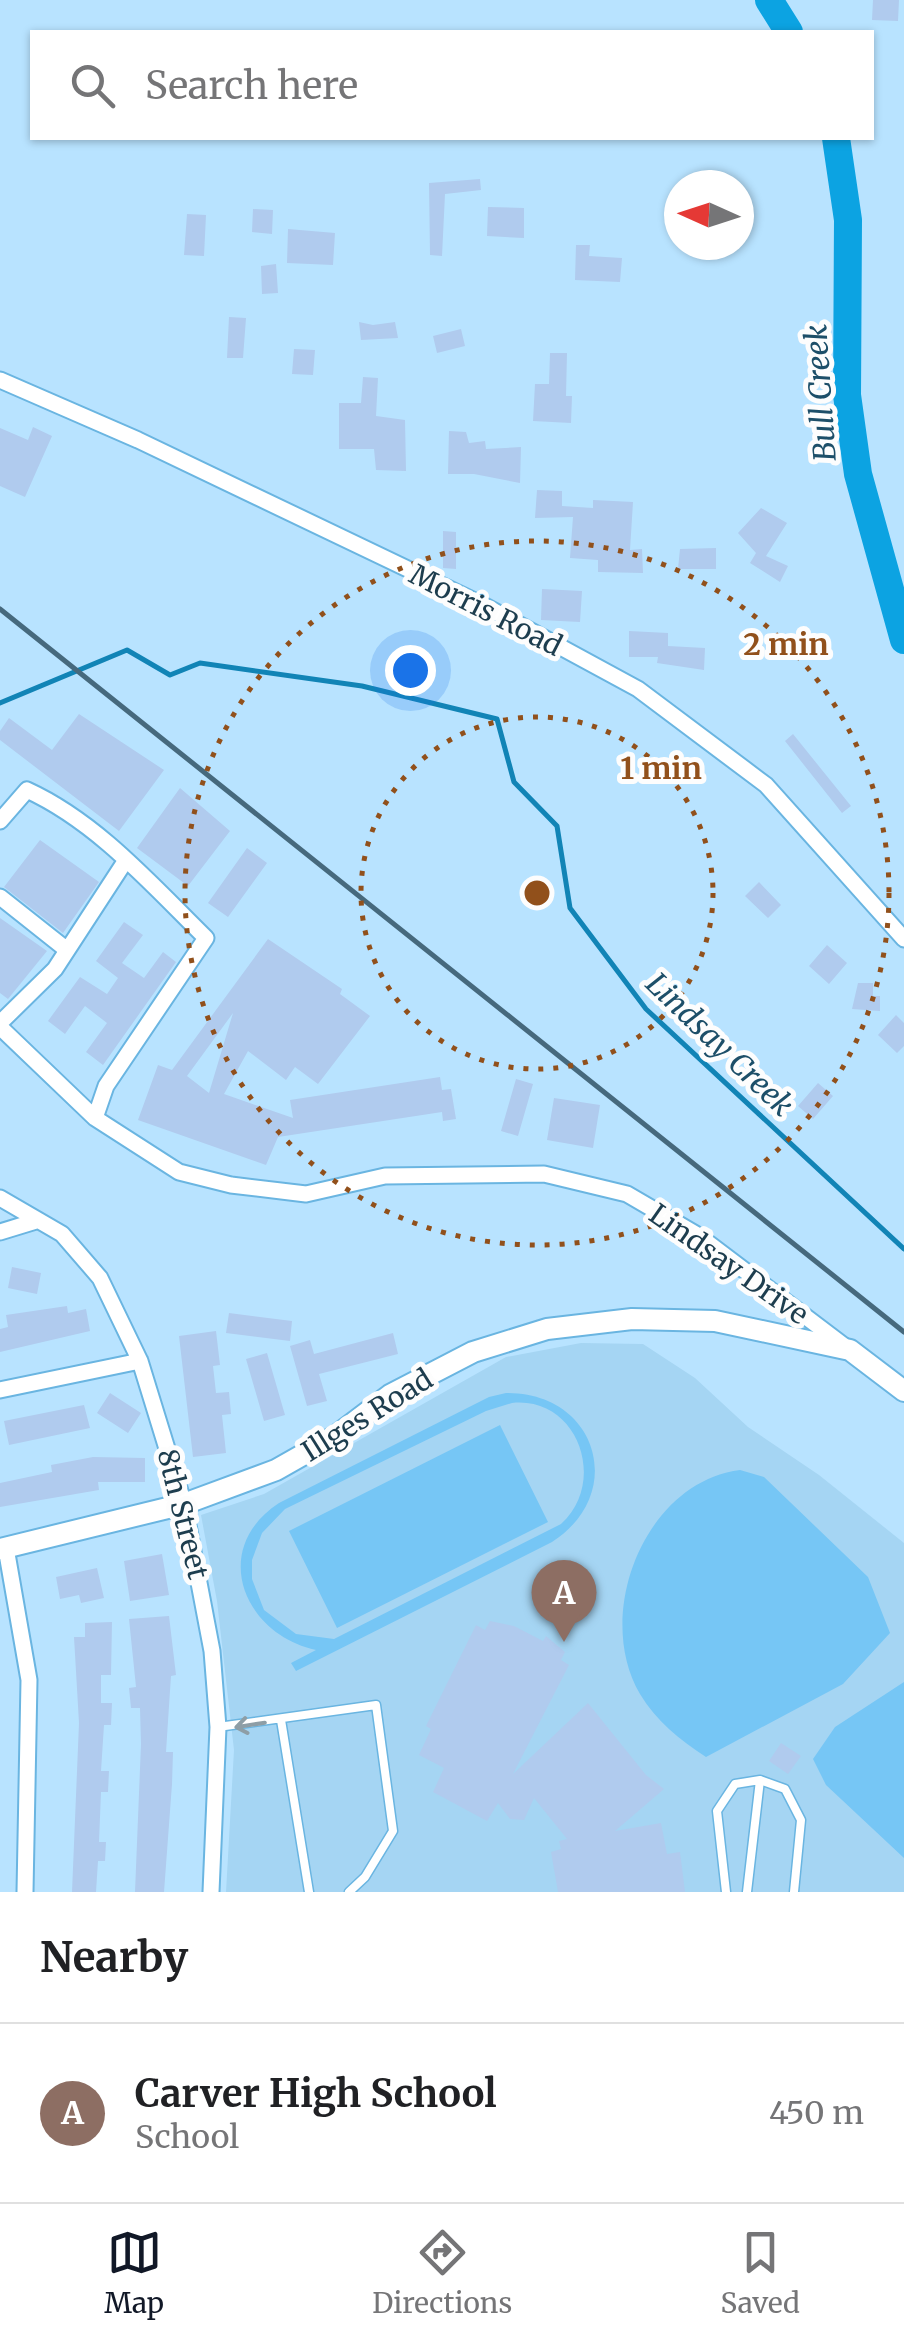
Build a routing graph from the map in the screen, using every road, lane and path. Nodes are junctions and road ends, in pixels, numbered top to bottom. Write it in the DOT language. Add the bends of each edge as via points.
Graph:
graph roads {
  1 [pos="0,380"];
  2 [pos="0,821"];
  3 [pos="126,860"];
  4 [pos="0,897"];
  5 [pos="904,939"];
  6 [pos="67,950"];
  7 [pos="0,1025"];
  8 [pos="95,1118"];
  9 [pos="0,1198"];
  10 [pos="36,1222"];
  11 [pos="0,1232"];
  12 [pos="850,1350"];
  13 [pos="140,1361"];
  14 [pos="0,1390"];
  15 [pos="904,1390"];
  16 [pos="184,1504"];
  17 [pos="3,1549"];
  18 [pos="281,1720"];
  19 [pos="218,1728"];
  20 [pos="760,1780"];
  21 [pos="25,1892"];
  22 [pos="211,1892"];
  23 [pos="309,1892"];
  24 [pos="349,1892"];
  25 [pos="726,1892"];
  26 [pos="747,1892"];
  27 [pos="794,1892"];
  1 -- 5 [label="street, Morris Road" via="485,606 638,689 766,785"];
  2 -- 3 [label="street" via="27,790 54,802"];
  3 -- 6 [label="street"];
  3 -- 8 [label="street" via="206,938 106,1086"];
  4 -- 6 [label="street"];
  6 -- 7 [label="street"];
  7 -- 8 [label="street, Lindsay Drive"];
  8 -- 12 [label="street, Lindsay Drive" via="179,1172 231,1184 306,1194 385,1176 544,1174 627,1194 699,1236"];
  9 -- 10 [label="street, 8th Street"];
  10 -- 11 [label="street"];
  10 -- 13 [label="street, 8th Street" via="62,1234 100,1278"];
  12 -- 15 [label="street, Illges Road"];
  12 -- 16 [label="street, Illges Road" via="715,1321 632,1319 547,1329 473,1352 390,1395 276,1470"];
  13 -- 14 [label="street"];
  13 -- 16 [label="street, 8th Street"];
  16 -- 17 [label="street, Illges Road"];
  16 -- 19 [label="street, 8th Street" via="212,1651"];
  17 -- 21 [label="street" via="29,1680"];
  18 -- 19 [label="lane, one-way"];
  18 -- 23 [label="lane"];
  18 -- 24 [label="lane" via="376,1705 394,1831"];
  19 -- 22 [label="street, 8th Street"];
  20 -- 25 [label="lane" via="735,1784 716,1811"];
  20 -- 26 [label="lane"];
  20 -- 27 [label="lane" via="785,1789 801,1820"];
}
